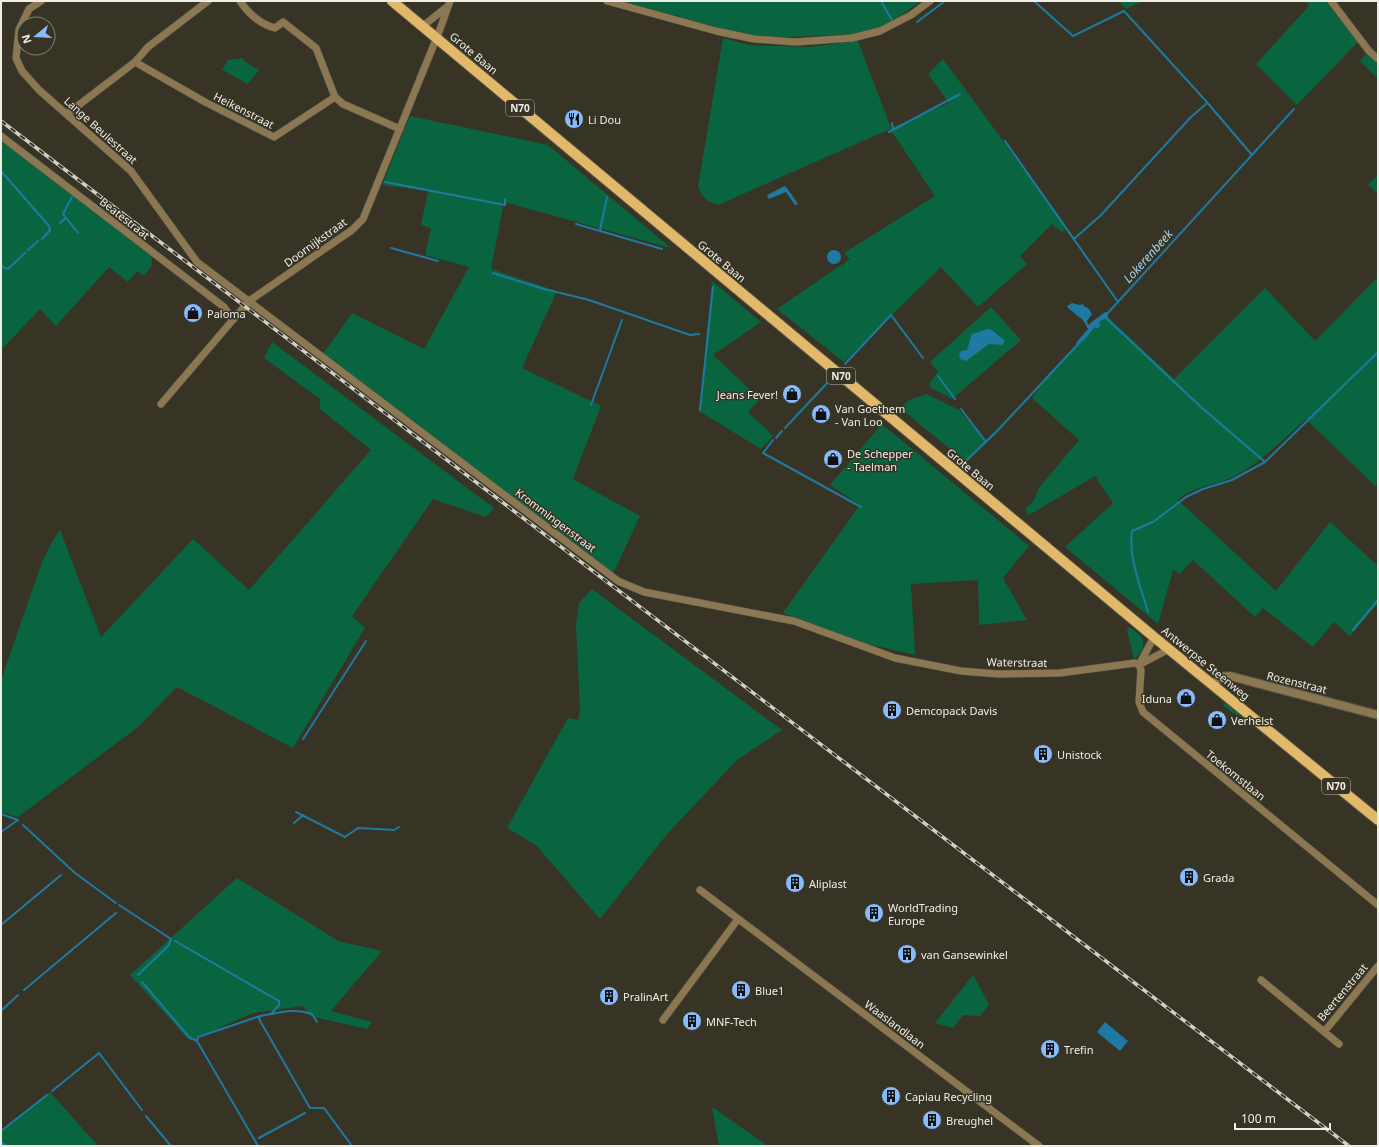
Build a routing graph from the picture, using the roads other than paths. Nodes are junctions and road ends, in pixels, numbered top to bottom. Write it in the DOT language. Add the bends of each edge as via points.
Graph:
graph roads {
  1 [pos="41,1"];
  2 [pos="208,1"];
  3 [pos="240,1"];
  4 [pos="392,1"];
  5 [pos="607,1"];
  6 [pos="930,1"];
  7 [pos="1331,1"];
  8 [pos="449,3"];
  9 [pos="423,26"];
  10 [pos="436,38"];
  11 [pos="1378,58"];
  12 [pos="135,62"];
  13 [pos="334,97"];
  14 [pos="67,114"];
  15 [pos="400,129"];
  16 [pos="1,136"];
  17 [pos="249,301"];
  18 [pos="233,320"];
  19 [pos="161,404"];
  20 [pos="1037,539"];
  21 [pos="1154,637"];
  22 [pos="1169,649"];
  23 [pos="896,658"];
  24 [pos="1139,665"];
  25 [pos="1213,685"];
  26 [pos="1378,715"];
  27 [pos="1378,820"];
  28 [pos="700,890"];
  29 [pos="1378,905"];
  30 [pos="738,919"];
  31 [pos="1378,966"];
  32 [pos="1261,980"];
  33 [pos="663,1020"];
  34 [pos="1324,1032"];
  35 [pos="1339,1044"];
  36 [pos="1039,1146"];
  1 -- 14 [label="street, Lange Beulestraat" via="29,9 19,30 16,58 22,71 39,90"];
  2 -- 12 [label="street" via="148,46"];
  3 -- 13 [label="street" via="246,10 267,26 275,28 283,22 316,48"];
  4 -- 9 [label="main road, Grote Baan / N70"];
  5 -- 6 [label="street" via="716,31 796,42 852,38 880,31 911,15"];
  7 -- 11 [label="street" via="1369,51"];
  8 -- 9 [label="street"];
  8 -- 10 [label="street, Doornijkstraat"];
  9 -- 10 [label="main road, Grote Baan / N70"];
  10 -- 15 [label="street, Doornijkstraat"];
  10 -- 20 [label="main road, Grote Baan / N70"];
  12 -- 13 [label="street, Heikenstraat" via="204,102 274,137"];
  12 -- 14 [label="street"];
  13 -- 15 [label="street" via="343,104"];
  14 -- 17 [label="street, Lange Beulestraat" via="131,171 197,262"];
  15 -- 17 [label="street, Doornijkstraat" via="363,219 352,230"];
  16 -- 18 [label="street, Beatestraat" via="224,307"];
  17 -- 18 [label="street, Doornijkstraat"];
  17 -- 23 [label="street, Krommingenstraat" via="618,581 644,592 794,621"];
  18 -- 19 [label="street, Doornijkstraat"];
  20 -- 21 [label="main road, Antwerpse Steenweg / N70"];
  21 -- 22 [label="main road, Antwerpse Steenweg / N70"];
  21 -- 24 [label="street"];
  22 -- 24 [label="street"];
  22 -- 25 [label="main road, Antwerpse Steenweg / N70"];
  23 -- 24 [label="street, Waterstraat" via="961,671 998,674 1060,673 1135,663"];
  24 -- 29 [label="street, Toekomstlaan" via="1139,702 1148,718"];
  25 -- 26 [label="street, Rozenstraat" via="1221,677 1230,676"];
  25 -- 27 [label="main road, Antwerpse Steenweg / N70"];
  28 -- 30 [label="street, Waaslandlaan"];
  30 -- 33 [label="street"];
  30 -- 36 [label="street, Waaslandlaan"];
  31 -- 34 [label="street, Beertenstraat"];
  32 -- 34 [label="street, Beertenstraat"];
  34 -- 35 [label="street, Beertenstraat"];
}
